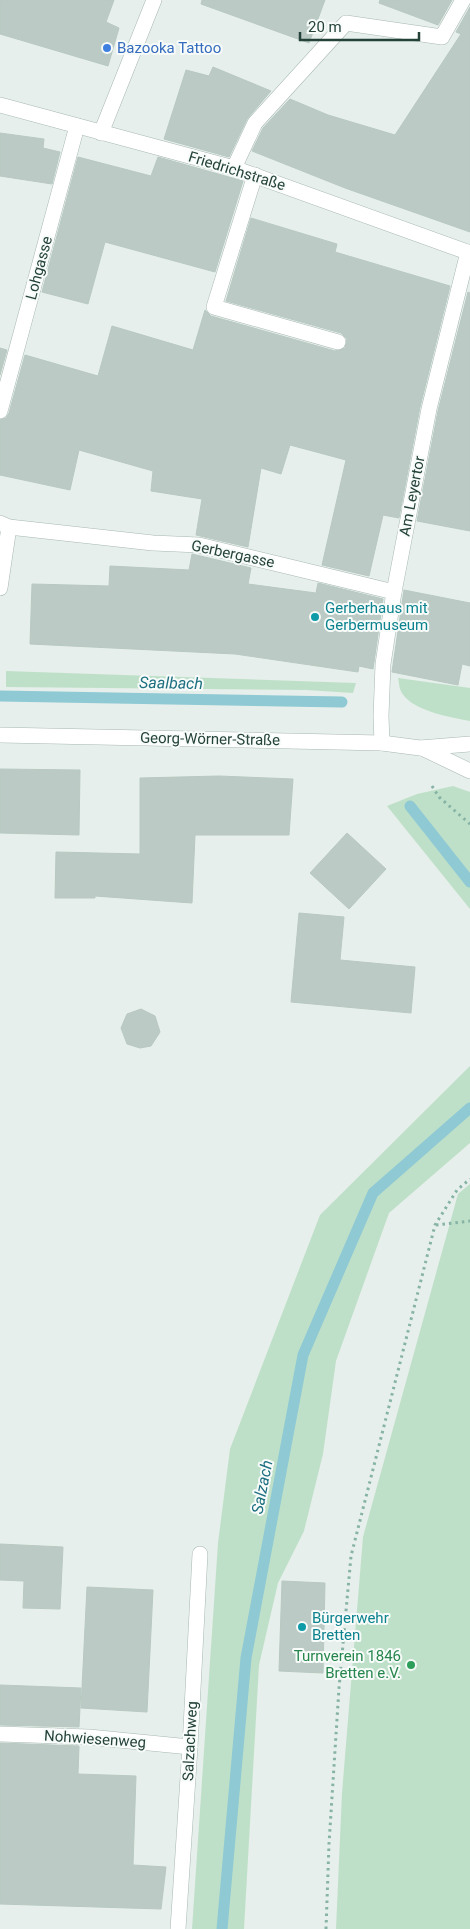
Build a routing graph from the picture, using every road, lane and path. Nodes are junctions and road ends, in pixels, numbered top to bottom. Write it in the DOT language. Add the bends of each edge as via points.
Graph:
graph roads {
  1 [pos="154,0"];
  2 [pos="463,0"];
  3 [pos="0,105"];
  4 [pos="78,126"];
  5 [pos="101,133"];
  6 [pos="234,168"];
  7 [pos="255,175"];
  8 [pos="469,252"];
  9 [pos="338,342"];
  10 [pos="0,411"];
  11 [pos="4,525"];
  12 [pos="0,588"];
  13 [pos="394,592"];
  14 [pos="0,735"];
  15 [pos="382,743"];
  16 [pos="470,744"];
  17 [pos="420,748"];
  18 [pos="470,771"];
  19 [pos="470,1179"];
  20 [pos="470,1221"];
  21 [pos="435,1225"];
  22 [pos="200,1554"];
  23 [pos="0,1734"];
  24 [pos="190,1747"];
  25 [pos="178,1929"];
  26 [pos="326,1929"];
  1 -- 5 [label="street"];
  2 -- 6 [label="street" via="442,37 346,23 255,123"];
  3 -- 4 [label="street, Friedrichstraße"];
  4 -- 5 [label="street, Friedrichstraße"];
  4 -- 10 [label="street, Lohgasse"];
  5 -- 6 [label="street, Friedrichstraße"];
  6 -- 7 [label="street, Friedrichstraße"];
  7 -- 8 [label="street, Friedrichstraße"];
  7 -- 9 [label="street" via="214,307"];
  8 -- 13 [label="street, Am Leyertor" via="429,409"];
  11 -- 12 [label="street"];
  11 -- 13 [label="street, Gerbergasse" via="153,543 198,545"];
  13 -- 15 [label="street, Am Leyertor" via="383,664"];
  14 -- 15 [label="street, Georg-Wörner-Straße"];
  15 -- 17 [label="street, Georg-Wörner-Straße"];
  16 -- 17 [label="street, Georg-Wörner-Straße"];
  17 -- 18 [label="street, Georg-Wörner-Straße"];
  19 -- 21 [label="path" via="457,1190"];
  20 -- 21 [label="path"];
  21 -- 26 [label="path" via="351,1556 338,1688"];
  22 -- 24 [label="street, Salzachweg"];
  23 -- 24 [label="street, Nohwiesenweg" via="89,1737"];
  24 -- 25 [label="street, Salzachweg"];
}
